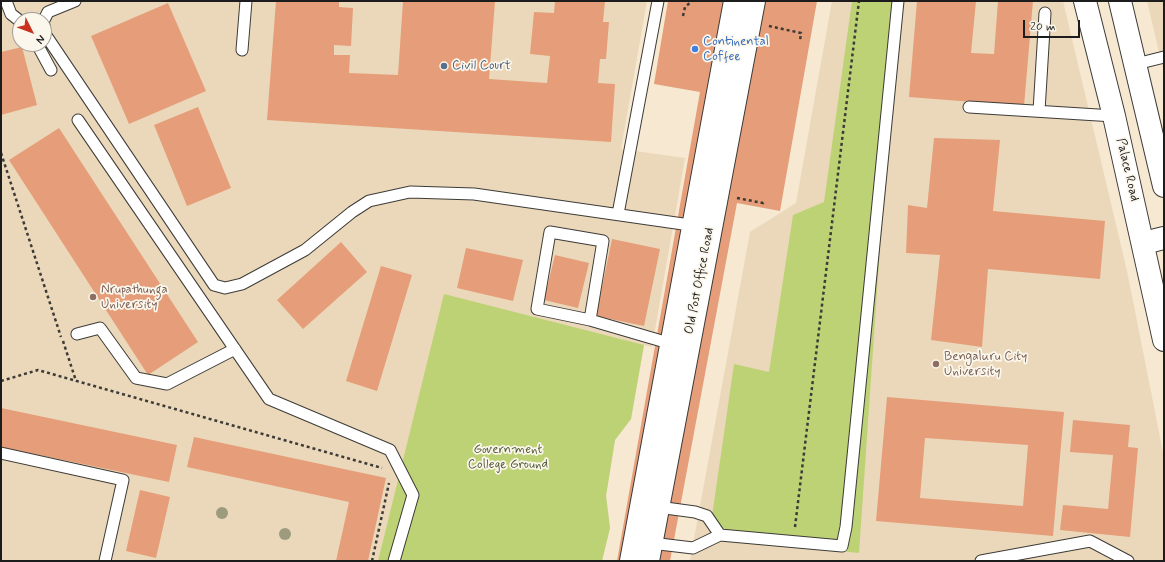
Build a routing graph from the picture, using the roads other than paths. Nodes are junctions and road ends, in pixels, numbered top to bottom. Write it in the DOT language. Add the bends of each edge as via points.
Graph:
graph roads {
  1 [pos="6,1"];
  2 [pos="75,1"];
  3 [pos="246,1"];
  4 [pos="658,1"];
  5 [pos="735,1"];
  6 [pos="898,1"];
  7 [pos="1085,1"];
  8 [pos="1120,1"];
  9 [pos="753,11"];
  10 [pos="48,12"];
  11 [pos="1045,13"];
  12 [pos="12,15"];
  13 [pos="52,44"];
  14 [pos="242,50"];
  15 [pos="41,52"];
  16 [pos="1164,57"];
  17 [pos="1136,64"];
  18 [pos="51,70"];
  19 [pos="969,107"];
  20 [pos="1039,111"];
  21 [pos="1114,116"];
  22 [pos="78,120"];
  23 [pos="1164,186"];
  24 [pos="618,214"];
  25 [pos="702,226"];
  26 [pos="1154,241"];
  27 [pos="590,320"];
  28 [pos="77,334"];
  29 [pos="1164,340"];
  30 [pos="672,344"];
  31 [pos="235,349"];
  32 [pos="1,453"];
  33 [pos="658,507"];
  34 [pos="720,534"];
  35 [pos="650,552"];
  36 [pos="105,561"];
  37 [pos="394,561"];
  38 [pos="632,561"];
  39 [pos="981,561"];
  40 [pos="1128,561"];
  1 -- 12 [label="lane"];
  2 -- 10 [label="lane"];
  3 -- 14 [label="lane"];
  4 -- 24 [label="lane"];
  5 -- 25 [label="street, Old Post Office Road"];
  6 -- 34 [label="lane" via="842,546"];
  7 -- 21 [label="street, Palace Road"];
  8 -- 17 [label="street"];
  9 -- 25 [label="street, Old Post Office Road" via="717,193"];
  11 -- 20 [label="lane"];
  13 -- 24 [label="lane" via="214,285 225,288 242,284 305,250 363,205 410,192 474,194"];
  15 -- 18 [label="lane"];
  16 -- 17 [label="lane"];
  17 -- 23 [label="street"];
  19 -- 20 [label="lane"];
  20 -- 21 [label="lane"];
  21 -- 26 [label="street, Palace Road"];
  22 -- 31 [label="lane"];
  24 -- 25 [label="lane"];
  25 -- 30 [label="street, Old Post Office Road"];
  25 -- 33 [label="street, Old Post Office Road"];
  26 -- 29 [label="street, Palace Road"];
  27 -- 27 [label="lane" via="538,309 550,232 603,241"];
  27 -- 30 [label="lane"];
  28 -- 31 [label="lane" via="100,328 136,378 168,384"];
  30 -- 38 [label="street, Old Post Office Road"];
  31 -- 37 [label="lane" via="269,399 390,450 413,495"];
  32 -- 36 [label="lane" via="123,480"];
  33 -- 34 [label="lane" via="707,516"];
  33 -- 35 [label="street, Old Post Office Road"];
  34 -- 35 [label="lane" via="693,548"];
  39 -- 40 [label="lane" via="1090,541"];
}
